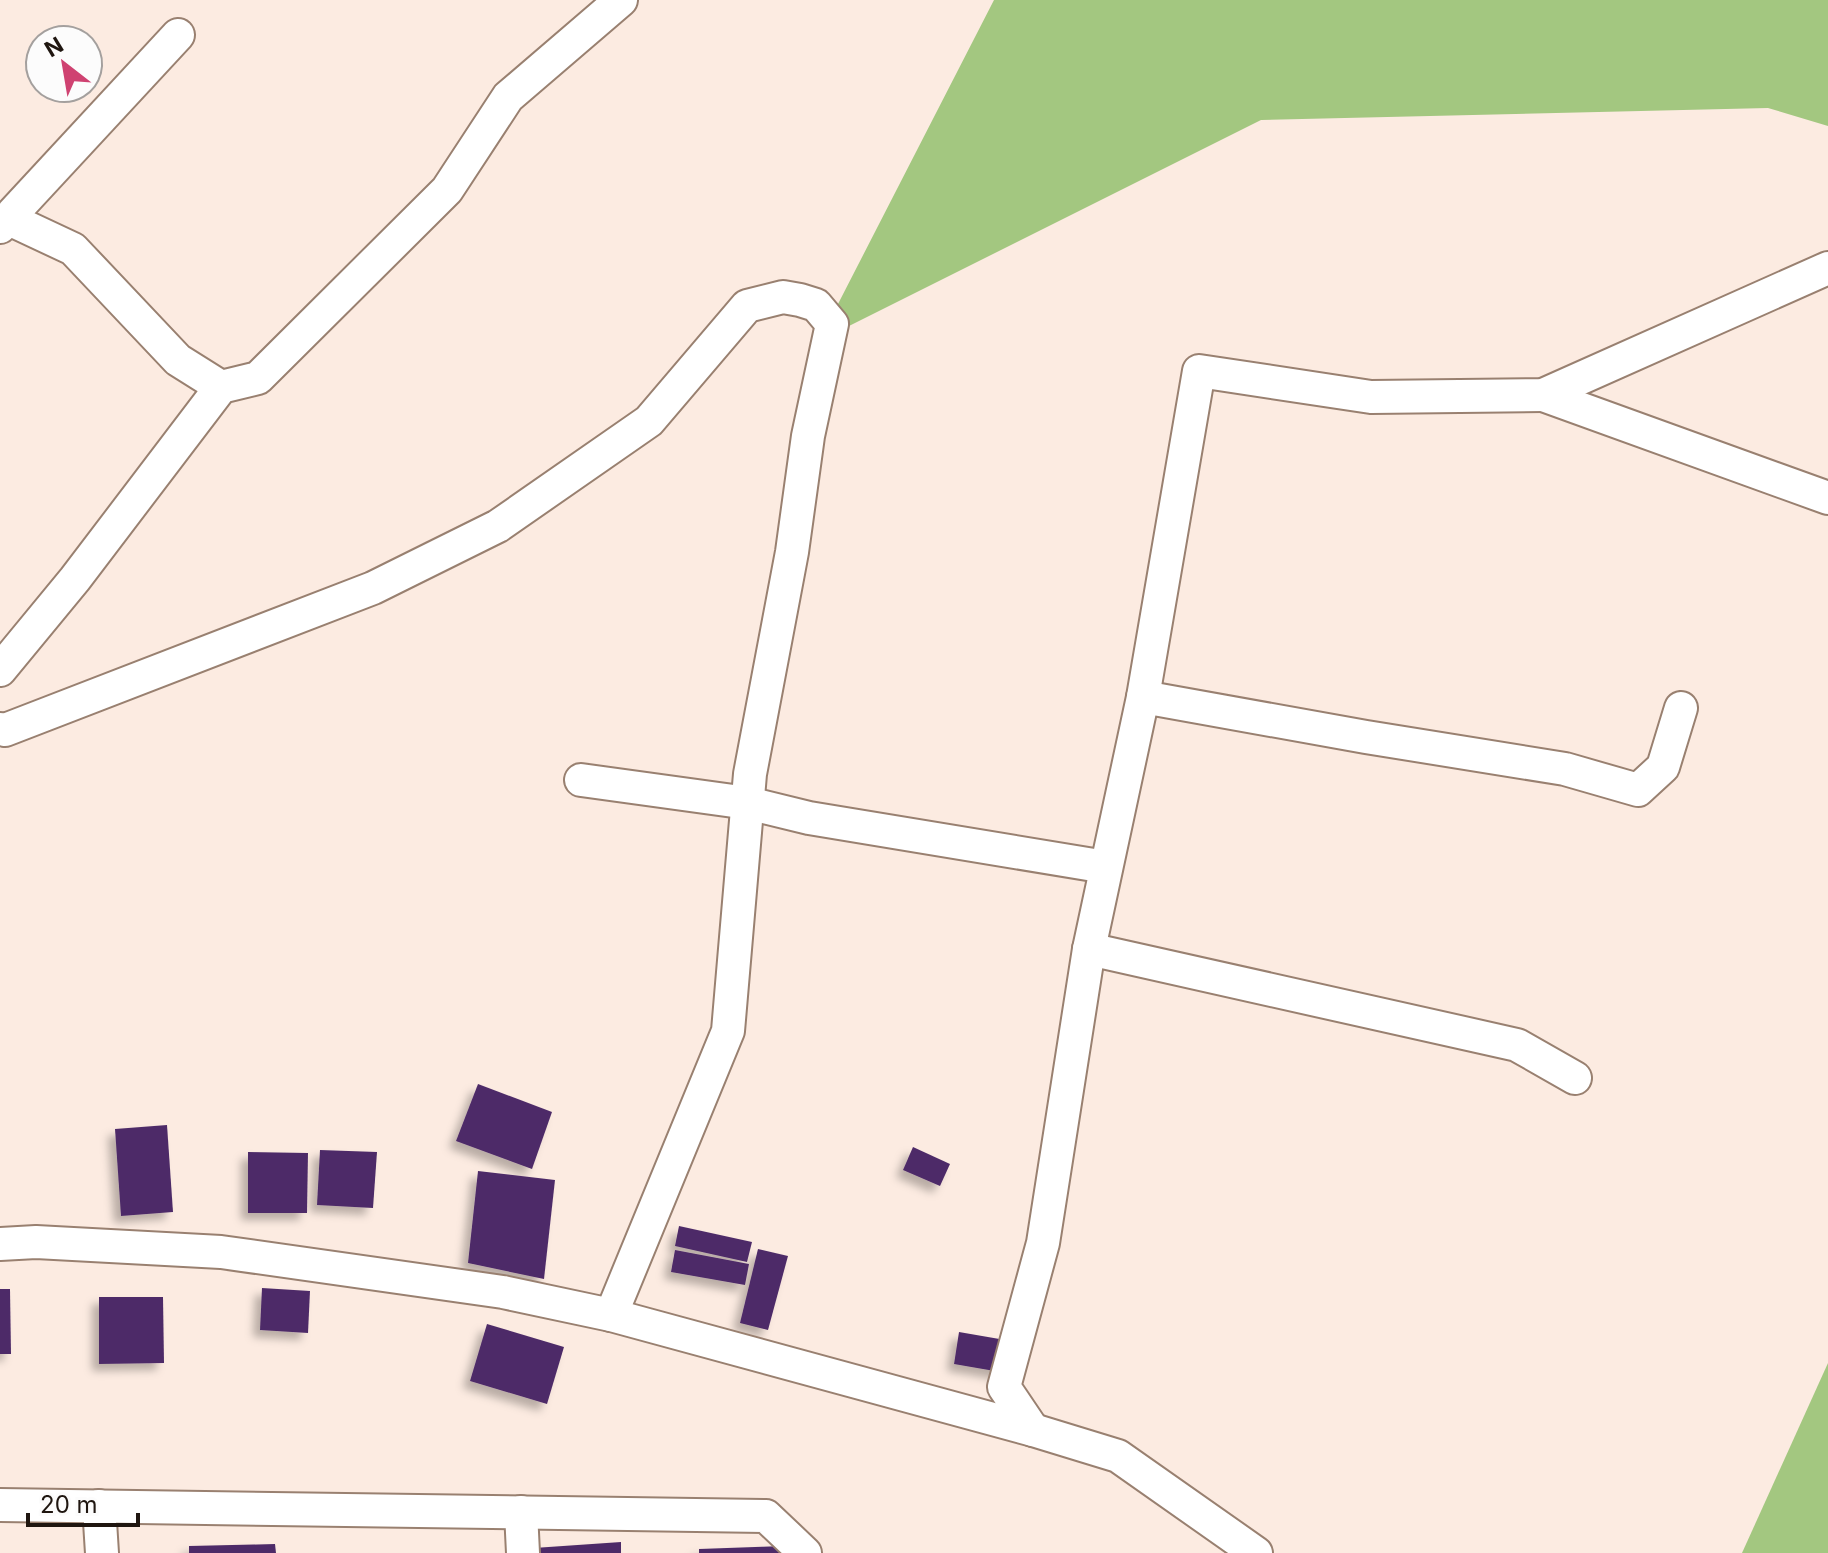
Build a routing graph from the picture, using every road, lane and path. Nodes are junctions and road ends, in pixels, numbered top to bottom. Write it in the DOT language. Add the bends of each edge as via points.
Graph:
graph roads {
  1 [pos="621,0"];
  2 [pos="178,35"];
  3 [pos="5,223"];
  4 [pos="1828,268"];
  5 [pos="221,387"];
  6 [pos="1543,395"];
  7 [pos="1828,498"];
  8 [pos="0,670"];
  9 [pos="1143,697"];
  10 [pos="1681,708"];
  11 [pos="0,729"];
  12 [pos="581,780"];
  13 [pos="748,803"];
  14 [pos="1106,867"];
  15 [pos="1089,949"];
  16 [pos="1575,1078"];
  17 [pos="0,1244"];
  18 [pos="611,1315"];
  19 [pos="1033,1430"];
  20 [pos="0,1505"];
  21 [pos="99,1506"];
  22 [pos="521,1512"];
  23 [pos="102,1553"];
  24 [pos="523,1553"];
  25 [pos="805,1553"];
  26 [pos="1256,1553"];
  1 -- 5 [label="street" via="508,97 447,190 258,378"];
  2 -- 3 [label="street"];
  3 -- 5 [label="street" via="73,249 178,360"];
  4 -- 6 [label="street"];
  5 -- 8 [label="street"];
  6 -- 7 [label="street"];
  6 -- 9 [label="street" via="1371,397 1199,371"];
  9 -- 10 [label="street" via="1565,769 1638,790 1663,767"];
  9 -- 14 [label="street"];
  11 -- 13 [label="street" via="373,588 498,526 649,421 747,306 783,297 816,305 832,324 806,448"];
  12 -- 13 [label="street"];
  13 -- 14 [label="street" via="809,818"];
  13 -- 18 [label="street" via="728,1031"];
  14 -- 15 [label="street"];
  15 -- 16 [label="street" via="1517,1045"];
  15 -- 19 [label="street" via="1043,1243 1004,1387"];
  17 -- 18 [label="street" via="221,1252 503,1292"];
  18 -- 19 [label="street"];
  19 -- 26 [label="street" via="1118,1456"];
  20 -- 21 [label="street"];
  21 -- 22 [label="street"];
  21 -- 23 [label="street"];
  22 -- 24 [label="street"];
  22 -- 25 [label="street" via="766,1516"];
}
